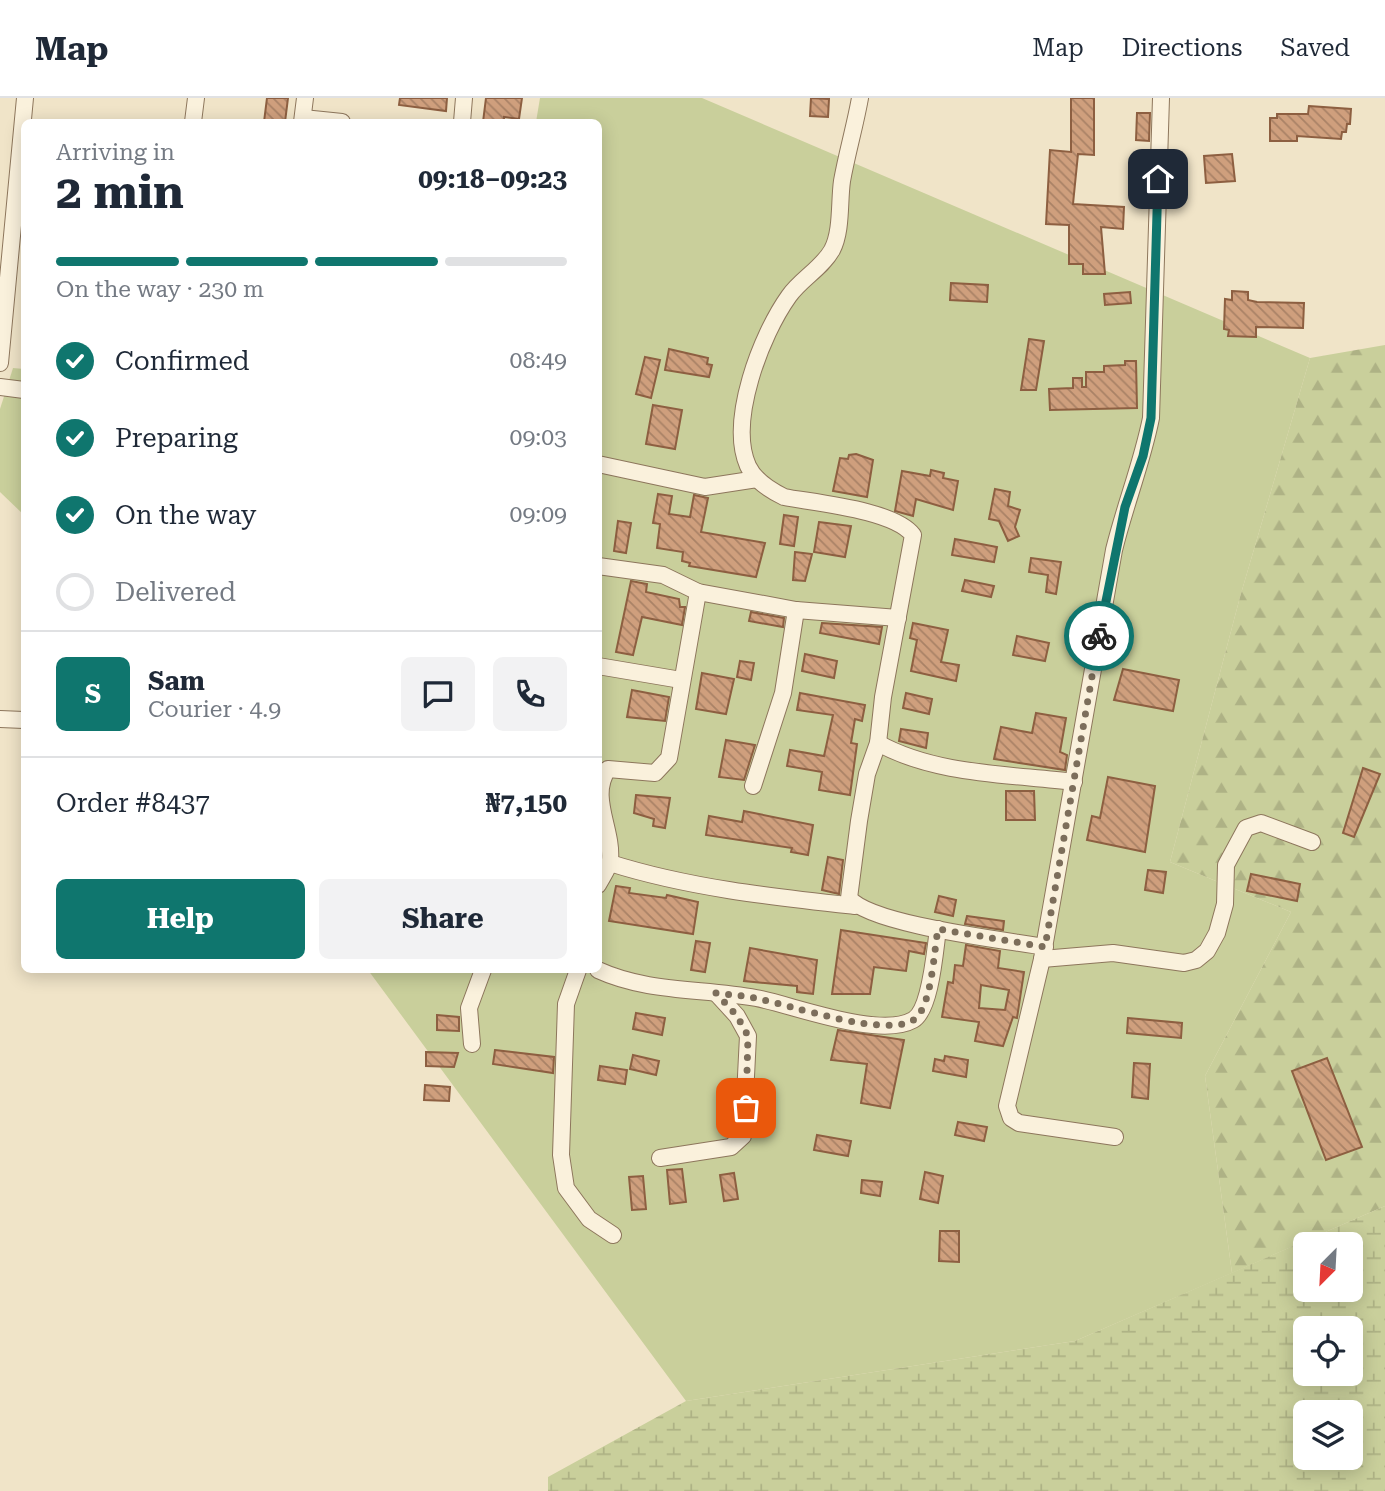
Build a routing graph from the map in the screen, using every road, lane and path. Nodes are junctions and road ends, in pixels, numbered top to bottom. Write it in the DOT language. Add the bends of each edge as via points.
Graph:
graph roads {
  1 [pos="25,98"];
  2 [pos="196,98"];
  3 [pos="305,98"];
  4 [pos="464,98"];
  5 [pos="860,98"];
  6 [pos="1161,98"];
  7 [pos="24,119"];
  8 [pos="193,119"];
  9 [pos="303,119"];
  10 [pos="462,119"];
  11 [pos="21,164"];
  12 [pos="0,363"];
  13 [pos="0,387"];
  14 [pos="21,390"];
  15 [pos="602,465"];
  16 [pos="757,479"];
  17 [pos="602,567"];
  18 [pos="698,592"];
  19 [pos="796,610"];
  20 [pos="898,618"];
  21 [pos="602,667"];
  22 [pos="681,680"];
  23 [pos="0,719"];
  24 [pos="21,720"];
  25 [pos="878,743"];
  26 [pos="603,767"];
  27 [pos="1074,782"];
  28 [pos="753,786"];
  29 [pos="602,790"];
  30 [pos="602,808"];
  31 [pos="1312,842"];
  32 [pos="610,863"];
  33 [pos="602,878"];
  34 [pos="855,906"];
  35 [pos="938,929"];
  36 [pos="1044,953"];
  37 [pos="602,971"];
  38 [pos="482,973"];
  39 [pos="577,973"];
  40 [pos="716,993"];
  41 [pos="471,1044"];
  42 [pos="1115,1137"];
  43 [pos="660,1158"];
  44 [pos="613,1235"];
  1 -- 7 [label="street"];
  2 -- 8 [label="street"];
  3 -- 9 [label="street"];
  4 -- 10 [label="street"];
  5 -- 16 [label="street" via="832,250 787,299 760,349 751,382 740,431 743,451"];
  6 -- 27 [label="street" via="1151,418 1115,550"];
  11 -- 12 [label="street"];
  13 -- 14 [label="street"];
  15 -- 16 [label="street" via="705,487"];
  16 -- 20 [label="street" via="784,497 906,526 913,535 913,546"];
  17 -- 18 [label="street" via="663,575"];
  18 -- 19 [label="street"];
  18 -- 22 [label="street"];
  19 -- 20 [label="street"];
  19 -- 28 [label="street" via="783,693"];
  20 -- 25 [label="street"];
  21 -- 22 [label="street"];
  22 -- 26 [label="street" via="672,747 663,768 654,773"];
  23 -- 24 [label="street"];
  25 -- 27 [label="street" via="900,755 932,763"];
  25 -- 34 [label="street" via="867,774 848,886"];
  26 -- 29 [label="street"];
  27 -- 36 [label="street"];
  30 -- 32 [label="street"];
  31 -- 36 [label="street" via="1261,823 1246,828 1226,865 1225,904 1217,933 1196,960"];
  32 -- 33 [label="street"];
  32 -- 34 [label="street" via="655,878"];
  34 -- 35 [label="street"];
  35 -- 36 [label="street"];
  35 -- 40 [label="street" via="926,1002 916,1018 900,1025 853,1023"];
  36 -- 42 [label="street" via="1007,1106 1011,1118"];
  37 -- 40 [label="street" via="680,991"];
  38 -- 41 [label="street" via="469,1008"];
  39 -- 44 [label="street" via="566,1004 561,1155 566,1188 589,1219"];
  40 -- 43 [label="street" via="748,1036 743,1136 731,1147"];
}
